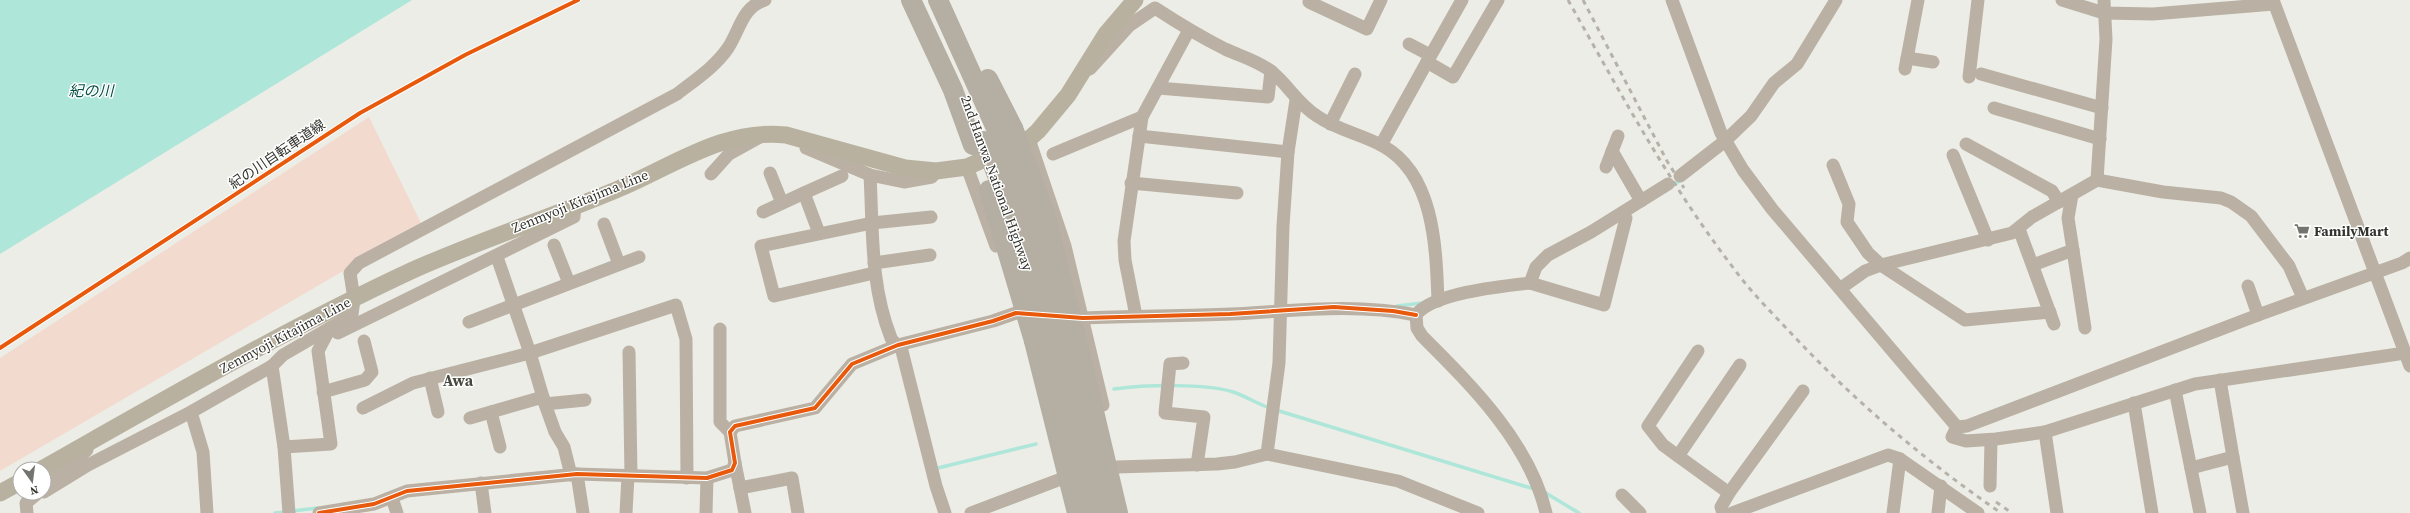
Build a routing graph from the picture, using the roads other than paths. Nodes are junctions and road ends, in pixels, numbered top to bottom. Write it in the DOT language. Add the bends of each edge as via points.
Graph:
graph roads {
  1 [pos="765,0"];
  2 [pos="911,0"];
  3 [pos="921,0"];
  4 [pos="938,0"];
  5 [pos="941,0"];
  6 [pos="1135,0"];
  7 [pos="1310,0"];
  8 [pos="1381,0"];
  9 [pos="1462,0"];
  10 [pos="1498,0"];
  11 [pos="1672,0"];
  12 [pos="1836,0"];
  13 [pos="1918,0"];
  14 [pos="1978,0"];
  15 [pos="2062,0"];
  16 [pos="2104,0"];
  17 [pos="2274,2"];
  18 [pos="1160,4"];
  19 [pos="2104,13"];
  20 [pos="1189,30"];
  21 [pos="1409,44"];
  22 [pos="1428,59"];
  23 [pos="1933,62"];
  24 [pos="1271,71"];
  25 [pos="1355,74"];
  26 [pos="1082,75"];
  27 [pos="969,84"];
  28 [pos="1158,88"];
  29 [pos="1296,100"];
  30 [pos="1994,108"];
  31 [pos="2102,108"];
  32 [pos="1142,117"];
  33 [pos="1330,124"];
  34 [pos="769,133"];
  35 [pos="786,135"];
  36 [pos="1139,136"];
  37 [pos="1618,136"];
  38 [pos="992,137"];
  39 [pos="1029,139"];
  40 [pos="2100,139"];
  41 [pos="1966,144"];
  42 [pos="1727,145"];
  43 [pos="1381,146"];
  44 [pos="1612,150"];
  45 [pos="1288,152"];
  46 [pos="1053,154"];
  47 [pos="1953,155"];
  48 [pos="1833,165"];
  49 [pos="967,167"];
  50 [pos="1606,167"];
  51 [pos="936,171"];
  52 [pos="770,173"];
  53 [pos="711,174"];
  54 [pos="870,175"];
  55 [pos="842,176"];
  56 [pos="1680,176"];
  57 [pos="2097,180"];
  58 [pos="1131,183"];
  59 [pos="1668,184"];
  60 [pos="804,193"];
  61 [pos="1237,193"];
  62 [pos="2072,194"];
  63 [pos="1641,201"];
  64 [pos="2059,202"];
  65 [pos="782,203"];
  66 [pos="575,206"];
  67 [pos="763,212"];
  68 [pos="1624,215"];
  69 [pos="931,217"];
  70 [pos="872,222"];
  71 [pos="604,224"];
  72 [pos="2019,228"];
  73 [pos="819,233"];
  74 [pos="1988,240"];
  75 [pos="554,245"];
  76 [pos="2073,250"];
  77 [pos="930,255"];
  78 [pos="497,257"];
  79 [pos="639,257"];
  80 [pos="2410,258"];
  81 [pos="619,264"];
  82 [pos="1881,265"];
  83 [pos="2033,265"];
  84 [pos="874,268"];
  85 [pos="2374,273"];
  86 [pos="569,283"];
  87 [pos="1530,283"];
  88 [pos="2248,286"];
  89 [pos="1841,288"];
  90 [pos="2303,298"];
  91 [pos="354,299"];
  92 [pos="1438,299"];
  93 [pos="514,305"];
  94 [pos="1279,307"];
  95 [pos="1135,312"];
  96 [pos="1016,313"];
  97 [pos="1416,315"];
  98 [pos="2258,315"];
  99 [pos="469,322"];
  100 [pos="1079,325"];
  101 [pos="330,328"];
  102 [pos="2085,328"];
  103 [pos="720,329"];
  104 [pos="364,341"];
  105 [pos="901,348"];
  106 [pos="1698,351"];
  107 [pos="629,352"];
  108 [pos="530,353"];
  109 [pos="2405,353"];
  110 [pos="1183,363"];
  111 [pos="1740,365"];
  112 [pos="272,366"];
  113 [pos="2410,366"];
  114 [pos="430,378"];
  115 [pos="2220,380"];
  116 [pos="2175,390"];
  117 [pos="1803,391"];
  118 [pos="323,392"];
  119 [pos="585,400"];
  120 [pos="544,401"];
  121 [pos="2134,403"];
  122 [pos="363,408"];
  123 [pos="191,412"];
  124 [pos="438,412"];
  125 [pos="491,412"];
  126 [pos="470,418"];
  127 [pos="1957,427"];
  128 [pos="727,430"];
  129 [pos="2045,432"];
  130 [pos="105,434"];
  131 [pos="1991,440"];
  132 [pos="500,447"];
  133 [pos="284,448"];
  134 [pos="1267,454"];
  135 [pos="1678,456"];
  136 [pos="2233,457"];
  137 [pos="1900,459"];
  138 [pos="52,463"];
  139 [pos="735,463"];
  140 [pos="1197,465"];
  141 [pos="1117,467"];
  142 [pos="2191,468"];
  143 [pos="571,472"];
  144 [pos="630,474"];
  145 [pos="687,474"];
  146 [pos="707,478"];
  147 [pos="1061,479"];
  148 [pos="52,480"];
  149 [pos="481,483"];
  150 [pos="12,486"];
  151 [pos="1941,486"];
  152 [pos="1990,486"];
  153 [pos="52,487"];
  154 [pos="740,488"];
  155 [pos="0,493"];
  156 [pos="1729,493"];
  157 [pos="1622,495"];
  158 [pos="392,498"];
  159 [pos="288,511"];
  160 [pos="207,513"];
  161 [pos="318,513"];
  162 [pos="397,513"];
  163 [pos="484,513"];
  164 [pos="583,513"];
  165 [pos="626,513"];
  166 [pos="706,513"];
  167 [pos="745,513"];
  168 [pos="798,513"];
  169 [pos="945,513"];
  170 [pos="970,513"];
  171 [pos="1070,513"];
  172 [pos="1077,513"];
  173 [pos="1089,513"];
  174 [pos="1104,513"];
  175 [pos="1118,513"];
  176 [pos="1124,513"];
  177 [pos="1478,513"];
  178 [pos="1546,513"];
  179 [pos="1640,513"];
  180 [pos="1723,513"];
  181 [pos="1732,513"];
  182 [pos="1893,513"];
  183 [pos="1938,513"];
  184 [pos="1978,513"];
  185 [pos="2057,513"];
  186 [pos="2152,513"];
  187 [pos="2200,513"];
  188 [pos="2243,513"];
  1 -- 91 [label="street" via="755,3 747,10 728,48 700,77 677,94 359,263 350,273"];
  2 -- 27 [label="highway"];
  3 -- 27 [label="highway, 2nd Hanwa National Highway"];
  4 -- 27 [label="highway, 2nd Hanwa National Highway"];
  5 -- 27 [label="highway"];
  6 -- 26 [label="main road, Zenmyoji Kitajima Line" via="1106,34"];
  7 -- 8 [label="street" via="1309,2 1367,29"];
  9 -- 22 [label="street"];
  10 -- 22 [label="street" via="1453,77"];
  11 -- 42 [label="street"];
  12 -- 42 [label="street" via="1797,64 1774,83"];
  13 -- 23 [label="street" via="1906,64"];
  14 -- 31 [label="street" via="1975,75"];
  15 -- 19 [label="street"];
  16 -- 19 [label="street"];
  17 -- 19 [label="street" via="2160,14"];
  17 -- 85 [label="street"];
  18 -- 20 [label="street"];
  18 -- 26 [label="street" via="1130,25"];
  19 -- 31 [label="street" via="2106,39"];
  20 -- 24 [label="street"];
  20 -- 28 [label="street"];
  21 -- 22 [label="street"];
  22 -- 43 [label="street"];
  24 -- 28 [label="street" via="1268,97"];
  24 -- 29 [label="street"];
  25 -- 33 [label="street"];
  26 -- 39 [label="main road, Zenmyoji Kitajima Line" via="1054,114"];
  27 -- 38 [label="highway, 2nd Hanwa National Highway"];
  27 -- 38 [label="highway"];
  28 -- 32 [label="street"];
  29 -- 33 [label="street"];
  29 -- 45 [label="street"];
  30 -- 40 [label="street"];
  31 -- 40 [label="street"];
  32 -- 36 [label="street"];
  32 -- 46 [label="street"];
  33 -- 43 [label="street"];
  34 -- 35 [label="main road, Zenmyoji Kitajima Line"];
  34 -- 53 [label="street" via="728,154"];
  34 -- 66 [label="main road, Zenmyoji Kitajima Line" via="723,142 695,152 619,189"];
  35 -- 51 [label="main road, Zenmyoji Kitajima Line" via="905,168"];
  35 -- 54 [label="street" via="796,144"];
  36 -- 45 [label="street"];
  36 -- 58 [label="street"];
  37 -- 44 [label="street"];
  38 -- 100 [label="highway, bridge" via="1044,211"];
  38 -- 172 [label="highway, bridge" via="988,187 1034,341"];
  38 -- 173 [label="highway, 2nd Hanwa National Highway, bridge" via="1040,305"];
  38 -- 174 [label="highway, 2nd Hanwa National Highway, bridge" via="1027,216 1054,302"];
  39 -- 49 [label="main road, Zenmyoji Kitajima Line"];
  39 -- 100 [label="street" via="1065,246"];
  40 -- 57 [label="street"];
  41 -- 64 [label="street" via="2052,191"];
  42 -- 56 [label="street"];
  42 -- 89 [label="street" via="1772,209"];
  43 -- 92 [label="street" via="1397,156 1410,170 1428,209 1434,234"];
  44 -- 50 [label="street"];
  44 -- 63 [label="street"];
  45 -- 94 [label="street"];
  47 -- 74 [label="street"];
  48 -- 82 [label="street" via="1848,204 1847,222 1868,253"];
  49 -- 51 [label="main road, Zenmyoji Kitajima Line"];
  49 -- 96 [label="street" via="1001,261"];
  51 -- 54 [label="street" via="932,177 904,182"];
  52 -- 65 [label="street"];
  54 -- 70 [label="street"];
  55 -- 60 [label="street"];
  57 -- 62 [label="street"];
  57 -- 90 [label="street" via="2163,192 2221,198 2231,202 2251,216 2289,266"];
  58 -- 61 [label="street"];
  58 -- 95 [label="street" via="1124,241"];
  59 -- 63 [label="street"];
  60 -- 65 [label="street"];
  60 -- 73 [label="street"];
  62 -- 64 [label="street"];
  62 -- 76 [label="street" via="2068,218"];
  63 -- 68 [label="street"];
  64 -- 72 [label="street" via="2032,217"];
  65 -- 67 [label="street"];
  66 -- 78 [label="street" via="574,217"];
  66 -- 91 [label="main road, Zenmyoji Kitajima Line" via="505,231"];
  68 -- 87 [label="street" via="1548,255 1536,267"];
  68 -- 87 [label="street" via="1604,305"];
  69 -- 70 [label="street"];
  70 -- 73 [label="street"];
  70 -- 84 [label="street"];
  71 -- 81 [label="street"];
  72 -- 74 [label="street" via="2012,234"];
  72 -- 83 [label="street"];
  73 -- 84 [label="street" via="761,246 774,296"];
  74 -- 82 [label="street"];
  75 -- 86 [label="street"];
  76 -- 83 [label="street"];
  76 -- 102 [label="street"];
  77 -- 84 [label="street"];
  78 -- 93 [label="street"];
  78 -- 101 [label="street" via="338,334"];
  79 -- 81 [label="street"];
  80 -- 85 [label="street"];
  81 -- 86 [label="street"];
  82 -- 83 [label="street" via="1965,320 2052,318"];
  82 -- 89 [label="street" via="1865,271"];
  84 -- 105 [label="street" via="880,306 892,340"];
  85 -- 90 [label="street"];
  85 -- 109 [label="street"];
  86 -- 93 [label="street"];
  87 -- 92 [label="street" via="1498,286"];
  88 -- 98 [label="street"];
  89 -- 127 [label="street"];
  90 -- 98 [label="street"];
  91 -- 101 [label="street" via="352,315"];
  91 -- 130 [label="main road, Zenmyoji Kitajima Line" via="300,326"];
  92 -- 97 [label="street" via="1422,307"];
  93 -- 99 [label="street"];
  93 -- 108 [label="street"];
  94 -- 95 [label="street"];
  94 -- 97 [label="street" via="1334,307"];
  94 -- 134 [label="street" via="1279,363"];
  95 -- 100 [label="street"];
  96 -- 100 [label="street"];
  96 -- 105 [label="street"];
  96 -- 147 [label="street"];
  97 -- 178 [label="street" via="1417,328 1422,336 1492,412 1528,464"];
  98 -- 127 [label="street" via="1967,426"];
  100 -- 141 [label="street"];
  100 -- 175 [label="highway"];
  101 -- 112 [label="street" via="283,355"];
  101 -- 118 [label="street" via="318,351"];
  103 -- 128 [label="street" via="720,422"];
  104 -- 118 [label="street" via="372,372 365,380"];
  105 -- 128 [label="street" via="852,364 818,404"];
  105 -- 169 [label="street"];
  106 -- 135 [label="street" via="1648,426 1663,445"];
  107 -- 144 [label="street"];
  108 -- 114 [label="street"];
  108 -- 120 [label="street"];
  108 -- 145 [label="street" via="676,305 686,339"];
  109 -- 113 [label="street"];
  109 -- 115 [label="street"];
  110 -- 140 [label="street" via="1170,364 1165,413 1204,417"];
  111 -- 135 [label="street"];
  112 -- 123 [label="street"];
  112 -- 133 [label="street"];
  114 -- 122 [label="street" via="413,383"];
  114 -- 124 [label="street"];
  115 -- 116 [label="street"];
  115 -- 136 [label="street"];
  116 -- 121 [label="street"];
  116 -- 142 [label="street"];
  117 -- 156 [label="street"];
  118 -- 133 [label="street" via="331,444"];
  119 -- 120 [label="street"];
  120 -- 125 [label="street"];
  120 -- 143 [label="street" via="555,432 564,447"];
  121 -- 129 [label="street"];
  121 -- 186 [label="street"];
  123 -- 153 [label="street" via="88,465"];
  123 -- 160 [label="street" via="203,452"];
  125 -- 126 [label="street"];
  125 -- 132 [label="street"];
  127 -- 131 [label="street" via="1952,437 1966,441"];
  128 -- 139 [label="street"];
  129 -- 131 [label="street"];
  129 -- 185 [label="street"];
  130 -- 138 [label="main road, Zenmyoji Kitajima Line"];
  130 -- 148 [label="street"];
  131 -- 152 [label="street"];
  133 -- 159 [label="street"];
  134 -- 140 [label="street" via="1235,462"];
  134 -- 177 [label="street" via="1398,480"];
  135 -- 156 [label="street"];
  136 -- 142 [label="street"];
  136 -- 188 [label="street"];
  137 -- 151 [label="street"];
  137 -- 181 [label="street" via="1888,455 1880,457"];
  137 -- 182 [label="street"];
  139 -- 146 [label="street" via="732,470"];
  139 -- 154 [label="street"];
  140 -- 141 [label="street"];
  141 -- 176 [label="street"];
  142 -- 187 [label="street"];
  143 -- 144 [label="street"];
  143 -- 149 [label="street"];
  143 -- 164 [label="street"];
  144 -- 145 [label="street"];
  144 -- 165 [label="street"];
  145 -- 146 [label="street"];
  146 -- 166 [label="street"];
  147 -- 170 [label="street"];
  147 -- 171 [label="street"];
  149 -- 158 [label="street" via="408,490"];
  149 -- 163 [label="street"];
  150 -- 155 [label="main road"];
  151 -- 183 [label="street"];
  151 -- 184 [label="street"];
  154 -- 167 [label="street"];
  154 -- 168 [label="street" via="792,478"];
  156 -- 180 [label="street" via="1721,507"];
  157 -- 179 [label="street"];
  158 -- 161 [label="street" via="343,510"];
  158 -- 162 [label="street"];
}
